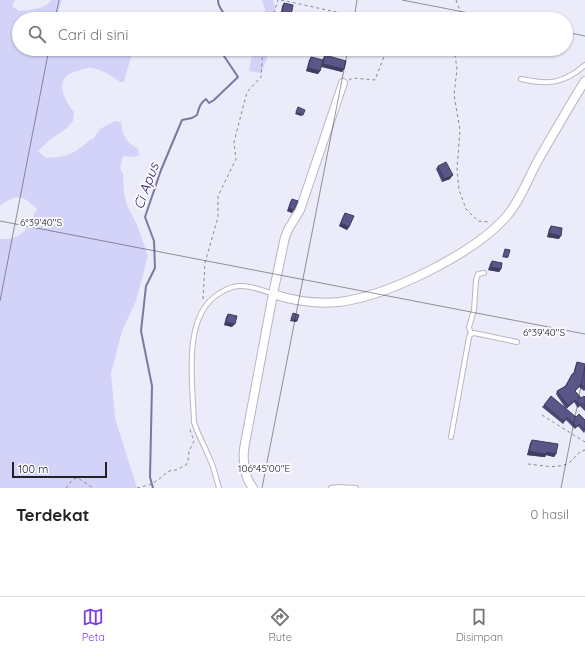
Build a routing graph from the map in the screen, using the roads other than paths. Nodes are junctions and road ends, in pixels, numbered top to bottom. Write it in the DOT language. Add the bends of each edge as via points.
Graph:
graph roads {
  1 [pos="585,65"];
  2 [pos="521,80"];
  3 [pos="585,81"];
  4 [pos="343,83"];
  5 [pos="484,273"];
  6 [pos="273,294"];
  7 [pos="471,334"];
  8 [pos="517,342"];
  9 [pos="451,437"];
  10 [pos="219,488"];
  11 [pos="253,488"];
  12 [pos="331,488"];
  13 [pos="356,488"];
  1 -- 2 [label="lane" via="571,76 553,82"];
  3 -- 6 [label="street" via="507,216 490,233 466,250 393,288 370,295 339,302 314,302 293,300"];
  4 -- 6 [label="street" via="300,210 285,237"];
  5 -- 7 [label="lane" via="478,274 476,280 474,310 469,327"];
  6 -- 10 [label="lane" via="244,286 229,287 216,295 203,309 196,325 192,344 194,422"];
  6 -- 11 [label="street" via="244,449 243,465"];
  7 -- 8 [label="lane"];
  7 -- 9 [label="lane"];
  12 -- 13 [label="lane"];
}
